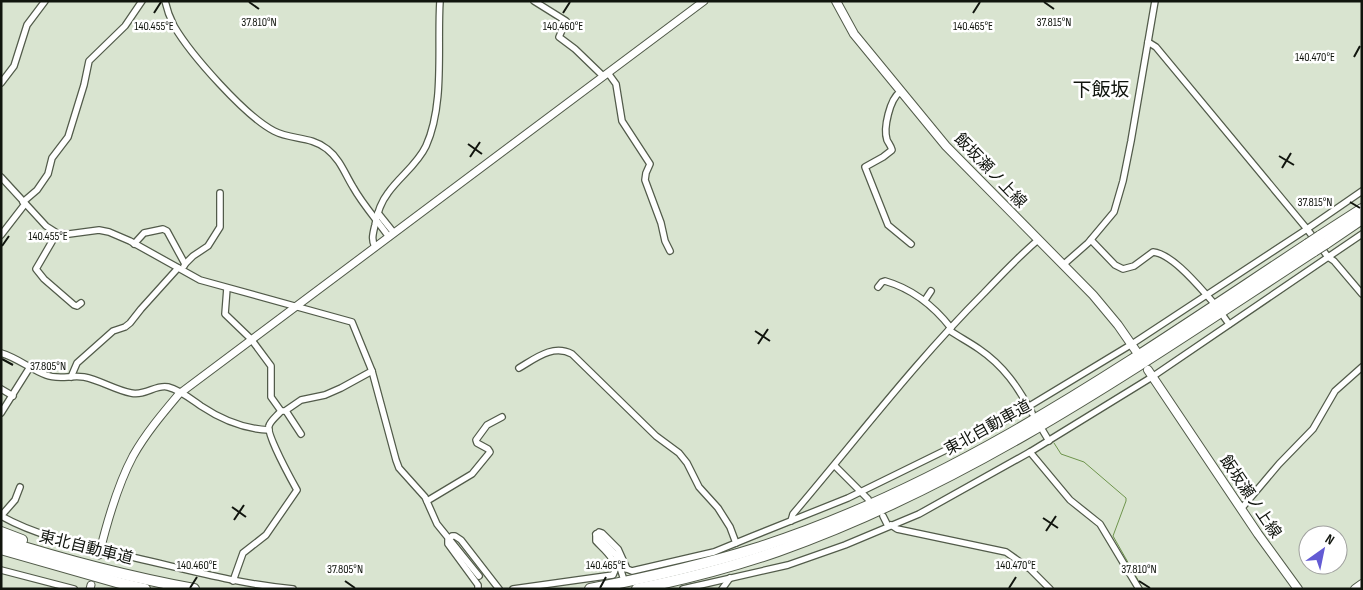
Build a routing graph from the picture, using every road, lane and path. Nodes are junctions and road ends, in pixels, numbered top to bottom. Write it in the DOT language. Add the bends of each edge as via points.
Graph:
graph roads {
  1 [pos="45,1"];
  2 [pos="142,1"];
  3 [pos="165,1"];
  4 [pos="440,1"];
  5 [pos="534,1"];
  6 [pos="704,1"];
  7 [pos="836,1"];
  8 [pos="1155,1"];
  9 [pos="1148,42"];
  10 [pos="606,74"];
  11 [pos="1,83"];
  12 [pos="900,92"];
  13 [pos="1,177"];
  14 [pos="1362,191"];
  15 [pos="220,193"];
  16 [pos="24,203"];
  17 [pos="1362,209"];
  18 [pos="377,216"];
  19 [pos="1362,220"];
  20 [pos="1307,229"];
  21 [pos="57,233"];
  22 [pos="1362,234"];
  23 [pos="1,235"];
  24 [pos="391,235"];
  25 [pos="1038,240"];
  26 [pos="1091,240"];
  27 [pos="1323,240"];
  28 [pos="134,244"];
  29 [pos="911,244"];
  30 [pos="375,247"];
  31 [pos="1311,247"];
  32 [pos="670,250"];
  33 [pos="1328,257"];
  34 [pos="1063,265"];
  35 [pos="182,267"];
  36 [pos="227,288"];
  37 [pos="878,288"];
  38 [pos="931,291"];
  39 [pos="1362,294"];
  40 [pos="1206,295"];
  41 [pos="925,300"];
  42 [pos="1213,302"];
  43 [pos="81,303"];
  44 [pos="294,307"];
  45 [pos="1224,317"];
  46 [pos="1229,324"];
  47 [pos="950,329"];
  48 [pos="251,339"];
  49 [pos="1134,348"];
  50 [pos="2,356"];
  51 [pos="30,367"];
  52 [pos="1362,367"];
  53 [pos="519,368"];
  54 [pos="372,372"];
  55 [pos="1150,373"];
  56 [pos="71,376"];
  57 [pos="1,389"];
  58 [pos="181,392"];
  59 [pos="13,396"];
  60 [pos="1030,410"];
  61 [pos="284,411"];
  62 [pos="1,413"];
  63 [pos="502,417"];
  64 [pos="269,430"];
  65 [pos="1043,431"];
  66 [pos="301,434"];
  67 [pos="1049,441"];
  68 [pos="1030,452"];
  69 [pos="834,466"];
  70 [pos="20,487"];
  71 [pos="862,492"];
  72 [pos="868,499"];
  73 [pos="426,501"];
  74 [pos="1241,508"];
  75 [pos="883,516"];
  76 [pos="791,521"];
  77 [pos="890,525"];
  78 [pos="1,532"];
  79 [pos="596,534"];
  80 [pos="450,538"];
  81 [pos="1,540"];
  82 [pos="736,543"];
  83 [pos="1,550"];
  84 [pos="100,552"];
  85 [pos="1,570"];
  86 [pos="123,574"];
  87 [pos="479,576"];
  88 [pos="623,577"];
  89 [pos="730,578"];
  90 [pos="233,581"];
  91 [pos="1362,584"];
  92 [pos="74,589"];
  93 [pos="145,589"];
  94 [pos="194,589"];
  95 [pos="293,589"];
  96 [pos="478,589"];
  97 [pos="499,589"];
  98 [pos="513,589"];
  99 [pos="590,589"];
  100 [pos="637,589"];
  101 [pos="683,589"];
  102 [pos="722,589"];
  103 [pos="1050,589"];
  104 [pos="1139,589"];
  105 [pos="1298,589"];
  106 [pos="1355,589"];
  1 -- 11 [label="street" via="27,26 14,66"];
  2 -- 16 [label="street" via="126,26 89,61 68,137 52,158 48,174"];
  3 -- 18 [label="street" via="178,32 222,86 269,128 285,136 311,140 329,151 338,160 353,188"];
  4 -- 18 [label="street" via="440,61 432,128 421,155 386,194"];
  5 -- 10 [label="street" via="566,21 559,37"];
  6 -- 10 [label="street"];
  7 -- 12 [label="main road, 飯坂瀬ノ上線" via="854,34"];
  8 -- 9 [label="street"];
  9 -- 20 [label="street" via="1156,47"];
  9 -- 26 [label="street" via="1131,141 1116,204 1111,218"];
  10 -- 24 [label="street"];
  10 -- 32 [label="street" via="616,84 622,121 650,164 645,180"];
  12 -- 25 [label="main road, 飯坂瀬ノ上線" via="946,146"];
  12 -- 29 [label="street" via="889,106 886,135 892,150 865,168 888,225"];
  13 -- 16 [label="street"];
  14 -- 20 [label="street"];
  15 -- 35 [label="street" via="220,227 208,246"];
  16 -- 21 [label="street"];
  16 -- 23 [label="street"];
  17 -- 27 [label="highway, 東北自動車道"];
  18 -- 24 [label="street"];
  18 -- 30 [label="street" via="371,239"];
  19 -- 27 [label="highway, 東北自動車道"];
  20 -- 33 [label="street"];
  20 -- 40 [label="street"];
  21 -- 28 [label="street" via="104,231"];
  21 -- 43 [label="street" via="36,269 74,304"];
  22 -- 33 [label="street"];
  24 -- 30 [label="street"];
  25 -- 34 [label="main road, 飯坂瀬ノ上線"];
  25 -- 47 [label="street"];
  26 -- 34 [label="street"];
  26 -- 40 [label="street" via="1115,265 1124,269 1134,266 1152,252 1158,253 1180,268"];
  27 -- 31 [label="highway, 東北自動車道, bridge"];
  28 -- 35 [label="street"];
  28 -- 35 [label="street" via="144,233 164,229"];
  30 -- 44 [label="street"];
  31 -- 99 [label="highway, 東北自動車道" via="1050,411 905,488 755,549 659,576"];
  31 -- 100 [label="highway, 東北自動車道" via="1081,402 937,482 885,507 778,550"];
  33 -- 39 [label="street"];
  33 -- 46 [label="street"];
  34 -- 49 [label="main road, 飯坂瀬ノ上線" via="1102,305"];
  35 -- 36 [label="street" via="200,280"];
  35 -- 56 [label="street" via="130,323 113,331 77,363"];
  36 -- 44 [label="street"];
  36 -- 48 [label="street" via="225,314"];
  37 -- 41 [label="street" via="885,281"];
  38 -- 41 [label="street"];
  40 -- 42 [label="street"];
  40 -- 49 [label="street"];
  41 -- 47 [label="street"];
  44 -- 48 [label="street"];
  44 -- 54 [label="street" via="352,322"];
  45 -- 46 [label="street"];
  46 -- 55 [label="street"];
  47 -- 60 [label="street" via="999,364 1013,380"];
  47 -- 69 [label="street"];
  48 -- 58 [label="street"];
  48 -- 61 [label="street" via="271,366 271,397 274,404"];
  49 -- 60 [label="street"];
  50 -- 51 [label="street"];
  51 -- 56 [label="street" via="50,376"];
  51 -- 59 [label="street"];
  52 -- 74 [label="street" via="1336,391 1313,428"];
  53 -- 82 [label="street" via="548,352 560,350 572,354 649,429 679,453 699,487 718,508"];
  54 -- 61 [label="street" via="325,395 301,400"];
  54 -- 73 [label="street" via="399,468"];
  55 -- 67 [label="street"];
  55 -- 74 [label="main road, 飯坂瀬ノ上線"];
  56 -- 58 [label="street" via="131,393 142,394 164,386"];
  57 -- 59 [label="street"];
  58 -- 64 [label="street" via="222,419"];
  58 -- 84 [label="street" via="133,456 119,489"];
  59 -- 62 [label="street"];
  60 -- 71 [label="street"];
  61 -- 64 [label="street" via="271,423"];
  61 -- 66 [label="street"];
  63 -- 73 [label="street" via="487,425 476,440 490,452 472,474"];
  64 -- 90 [label="street" via="298,490 266,535 243,553"];
  65 -- 67 [label="street"];
  67 -- 68 [label="street"];
  68 -- 77 [label="street" via="919,514"];
  68 -- 104 [label="street" via="1070,500 1100,524"];
  69 -- 71 [label="street"];
  69 -- 76 [label="street" via="793,514"];
  70 -- 84 [label="street" via="15,500 1,516 26,528"];
  71 -- 72 [label="street"];
  71 -- 76 [label="street"];
  73 -- 80 [label="street" via="437,524"];
  74 -- 105 [label="main road, 飯坂瀬ノ上線"];
  75 -- 77 [label="street"];
  76 -- 82 [label="street"];
  77 -- 89 [label="street" via="788,565"];
  77 -- 103 [label="street" via="1006,552"];
  78 -- 86 [label="highway"];
  79 -- 82 [label="street" via="602,533 618,549 627,569 632,571 714,552"];
  79 -- 88 [label="street" via="618,559"];
  79 -- 98 [label="street" via="596,541 613,562 613,575"];
  80 -- 87 [label="street"];
  80 -- 96 [label="street" via="448,544"];
  80 -- 97 [label="street" via="456,536 461,540"];
  81 -- 86 [label="highway, 東北自動車道"];
  83 -- 93 [label="highway, 東北自動車道"];
  84 -- 90 [label="street"];
  85 -- 92 [label="street"];
  86 -- 94 [label="highway, 東北自動車道"];
  89 -- 101 [label="street"];
  89 -- 102 [label="street"];
  90 -- 95 [label="street"];
  91 -- 106 [label="main road"];
}
